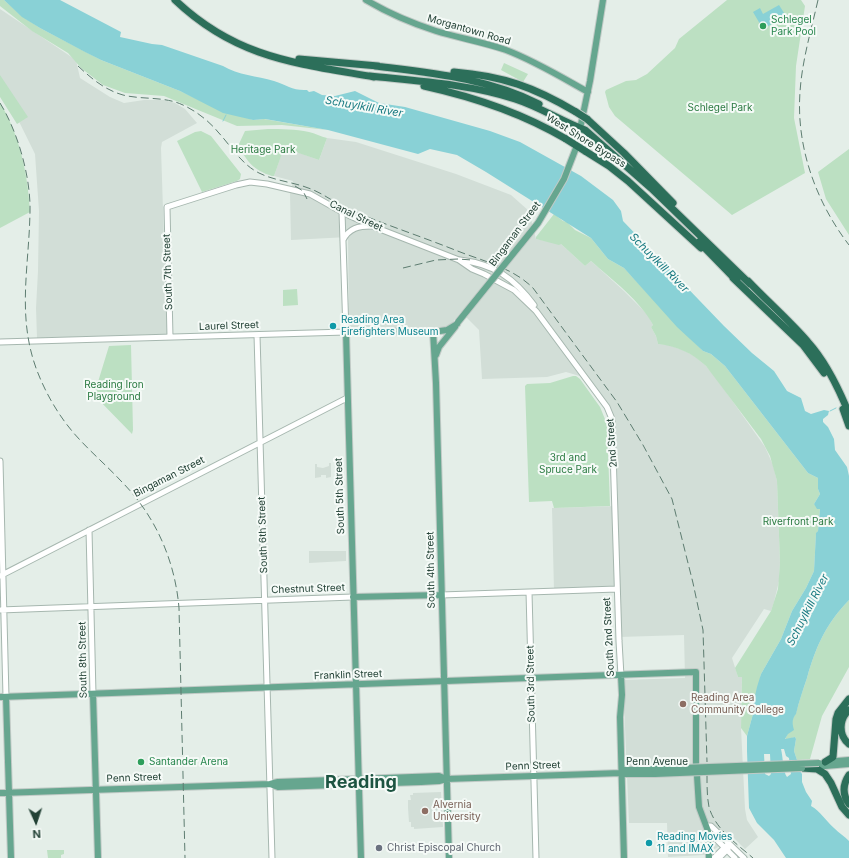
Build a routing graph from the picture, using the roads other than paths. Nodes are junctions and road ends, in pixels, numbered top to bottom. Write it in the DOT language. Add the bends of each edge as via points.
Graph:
graph roads {
  1 [pos="175,0"];
  2 [pos="182,0"];
  3 [pos="366,0"];
  4 [pos="603,0"];
  5 [pos="375,66"];
  6 [pos="370,76"];
  7 [pos="588,92"];
  8 [pos="580,128"];
  9 [pos="250,182"];
  10 [pos="342,212"];
  11 [pos="372,226"];
  12 [pos="343,241"];
  13 [pos="459,260"];
  14 [pos="737,281"];
  15 [pos="750,284"];
  16 [pos="536,311"];
  17 [pos="458,323"];
  18 [pos="433,331"];
  19 [pos="346,332"];
  20 [pos="257,335"];
  21 [pos="170,337"];
  22 [pos="0,342"];
  23 [pos="435,361"];
  24 [pos="581,370"];
  25 [pos="347,398"];
  26 [pos="849,414"];
  27 [pos="849,426"];
  28 [pos="260,442"];
  29 [pos="0,461"];
  30 [pos="615,501"];
  31 [pos="88,530"];
  32 [pos="1,576"];
  33 [pos="617,589"];
  34 [pos="529,592"];
  35 [pos="441,595"];
  36 [pos="353,597"];
  37 [pos="265,600"];
  38 [pos="91,606"];
  39 [pos="2,610"];
  40 [pos="621,676"];
  41 [pos="531,679"];
  42 [pos="444,682"];
  43 [pos="355,685"];
  44 [pos="267,688"];
  45 [pos="93,694"];
  46 [pos="3,697"];
  47 [pos="849,699"];
  48 [pos="849,710"];
  49 [pos="849,744"];
  50 [pos="621,754"];
  51 [pos="849,760"];
  52 [pos="696,763"];
  53 [pos="822,764"];
  54 [pos="849,764"];
  55 [pos="802,768"];
  56 [pos="655,771"];
  57 [pos="621,772"];
  58 [pos="634,772"];
  59 [pos="849,775"];
  60 [pos="533,776"];
  61 [pos="697,776"];
  62 [pos="446,779"];
  63 [pos="358,782"];
  64 [pos="270,784"];
  65 [pos="96,790"];
  66 [pos="621,791"];
  67 [pos="9,792"];
  68 [pos="0,793"];
  69 [pos="849,804"];
  70 [pos="849,815"];
  71 [pos="708,828"];
  72 [pos="728,847"];
  73 [pos="624,857"];
  74 [pos="11,858"];
  75 [pos="98,858"];
  76 [pos="272,858"];
  77 [pos="361,858"];
  78 [pos="449,858"];
  79 [pos="536,858"];
  80 [pos="709,858"];
  81 [pos="714,858"];
  82 [pos="719,858"];
  83 [pos="733,858"];
  84 [pos="744,858"];
  1 -- 6 [label="highway, West Shore Bypass" via="232,42 298,64"];
  2 -- 5 [label="highway, West Shore Bypass" via="223,31 266,51 303,60"];
  3 -- 7 [label="main road, Morgantown Road" via="415,24 515,54"];
  4 -- 7 [label="main road, Bingaman Street"];
  5 -- 8 [label="highway" via="456,77 498,87 541,104"];
  5 -- 15 [label="highway, West Shore Bypass, bridge" via="494,78 524,85 576,112 588,119 624,152"];
  6 -- 8 [label="highway" via="461,87 501,95 532,105"];
  6 -- 14 [label="highway, West Shore Bypass, bridge" via="459,94 536,122 609,166 628,181"];
  7 -- 8 [label="main road, Bingaman Street"];
  8 -- 14 [label="highway" via="658,199"];
  8 -- 15 [label="highway" via="642,180"];
  8 -- 17 [label="main road, Bingaman Street, bridge" via="576,148 562,183 538,223"];
  9 -- 10 [label="street, Canal Street" via="302,191"];
  9 -- 21 [label="street, South 7th Street" via="167,207"];
  10 -- 11 [label="street, Canal Street"];
  10 -- 12 [label="street, South 5th Street"];
  11 -- 12 [label="street" via="355,228 347,232"];
  11 -- 13 [label="street, Canal Street"];
  12 -- 19 [label="street, South 5th Street"];
  13 -- 16 [label="street, Canal Street" via="514,290"];
  13 -- 16 [label="street, Canal Street" via="504,274 524,292"];
  14 -- 27 [label="highway, West Shore Bypass" via="818,364 839,400"];
  15 -- 26 [label="highway, West Shore Bypass" via="819,356 841,394"];
  16 -- 24 [label="street, Canal Street"];
  17 -- 18 [label="main road, Laurel Street" via="447,330"];
  17 -- 23 [label="main road, South 4th Street" via="439,347"];
  18 -- 19 [label="main road, Laurel Street"];
  18 -- 23 [label="main road, South 4th Street"];
  19 -- 20 [label="street, Laurel Street"];
  19 -- 25 [label="main road, South 5th Street"];
  20 -- 21 [label="street, Laurel Street"];
  20 -- 28 [label="street, South 6th Street"];
  21 -- 22 [label="street, Laurel Street"];
  23 -- 35 [label="main road, South 4th Street"];
  24 -- 30 [label="street, 2nd Street" via="607,407 612,419"];
  25 -- 28 [label="street, Bingaman Street"];
  25 -- 36 [label="main road, South 5th Street"];
  28 -- 31 [label="street, Bingaman Street"];
  28 -- 37 [label="street, South 6th Street"];
  29 -- 32 [label="street"];
  30 -- 33 [label="street, South 2nd Street"];
  31 -- 32 [label="street, Bingaman Street"];
  31 -- 38 [label="street, South 8th Street"];
  32 -- 39 [label="street"];
  33 -- 34 [label="street, Chestnut Street"];
  33 -- 40 [label="street, South 2nd Street"];
  34 -- 35 [label="street, Chestnut Street"];
  34 -- 41 [label="street, South 3rd Street"];
  35 -- 36 [label="main road, Chestnut Street"];
  35 -- 42 [label="main road, South 4th Street"];
  36 -- 37 [label="street, Chestnut Street"];
  36 -- 43 [label="main road, South 5th Street"];
  37 -- 38 [label="street, Chestnut Street"];
  37 -- 44 [label="street, South 6th Street"];
  38 -- 39 [label="street, Chestnut Street"];
  38 -- 45 [label="street, South 8th Street"];
  39 -- 46 [label="street"];
  40 -- 41 [label="main road, Franklin Street"];
  40 -- 50 [label="main road, South 2nd Street"];
  40 -- 52 [label="main road, Franklin Street" via="696,672"];
  41 -- 42 [label="main road, Franklin Street"];
  41 -- 60 [label="street, South 3rd Street"];
  42 -- 43 [label="main road, Franklin Street"];
  42 -- 62 [label="main road, South 4th Street"];
  43 -- 44 [label="main road, Franklin Street"];
  43 -- 63 [label="main road, South 5th Street"];
  44 -- 45 [label="main road, Franklin Street"];
  44 -- 64 [label="street, South 6th Street"];
  45 -- 46 [label="main road, Franklin Street"];
  45 -- 65 [label="main road, South 8th Street"];
  46 -- 67 [label="main road"];
  47 -- 53 [label="highway" via="836,719 833,757"];
  48 -- 49 [label="highway" via="843,716 841,725 842,736"];
  50 -- 57 [label="main road, South 2nd Street"];
  50 -- 58 [label="main road"];
  51 -- 53 [label="main road, Penn Avenue"];
  53 -- 54 [label="main road, Penn Avenue"];
  53 -- 55 [label="main road, Penn Avenue"];
  53 -- 56 [label="main road, Penn Avenue, bridge"];
  55 -- 56 [label="main road, Penn Avenue, bridge"];
  55 -- 70 [label="highway" via="825,774"];
  56 -- 58 [label="main road, Penn Avenue"];
  57 -- 58 [label="main road, Penn Avenue"];
  57 -- 60 [label="main road, Penn Street"];
  57 -- 66 [label="main road, South 2nd Street"];
  58 -- 66 [label="main road"];
  59 -- 69 [label="highway" via="844,791"];
  60 -- 62 [label="main road, Penn Street"];
  60 -- 79 [label="street, South 3rd Street"];
  61 -- 71 [label="main road" via="699,807"];
  62 -- 63 [label="main road, Penn Street"];
  62 -- 78 [label="main road, South 4th Street"];
  63 -- 64 [label="main road, Penn Street" via="278,787"];
  63 -- 77 [label="main road, South 5th Street"];
  64 -- 65 [label="main road, Penn Street"];
  64 -- 76 [label="street, South 6th Street"];
  65 -- 67 [label="main road, Penn Street"];
  65 -- 75 [label="main road, South 8th Street"];
  66 -- 73 [label="main road, South 2nd Street"];
  67 -- 68 [label="main road, Penn Street"];
  67 -- 74 [label="main road"];
  71 -- 72 [label="street"];
  71 -- 80 [label="main road"];
  72 -- 81 [label="street"];
  72 -- 82 [label="street"];
  72 -- 83 [label="street"];
  72 -- 84 [label="street"];
  82 -- 83 [label="street"];
}
